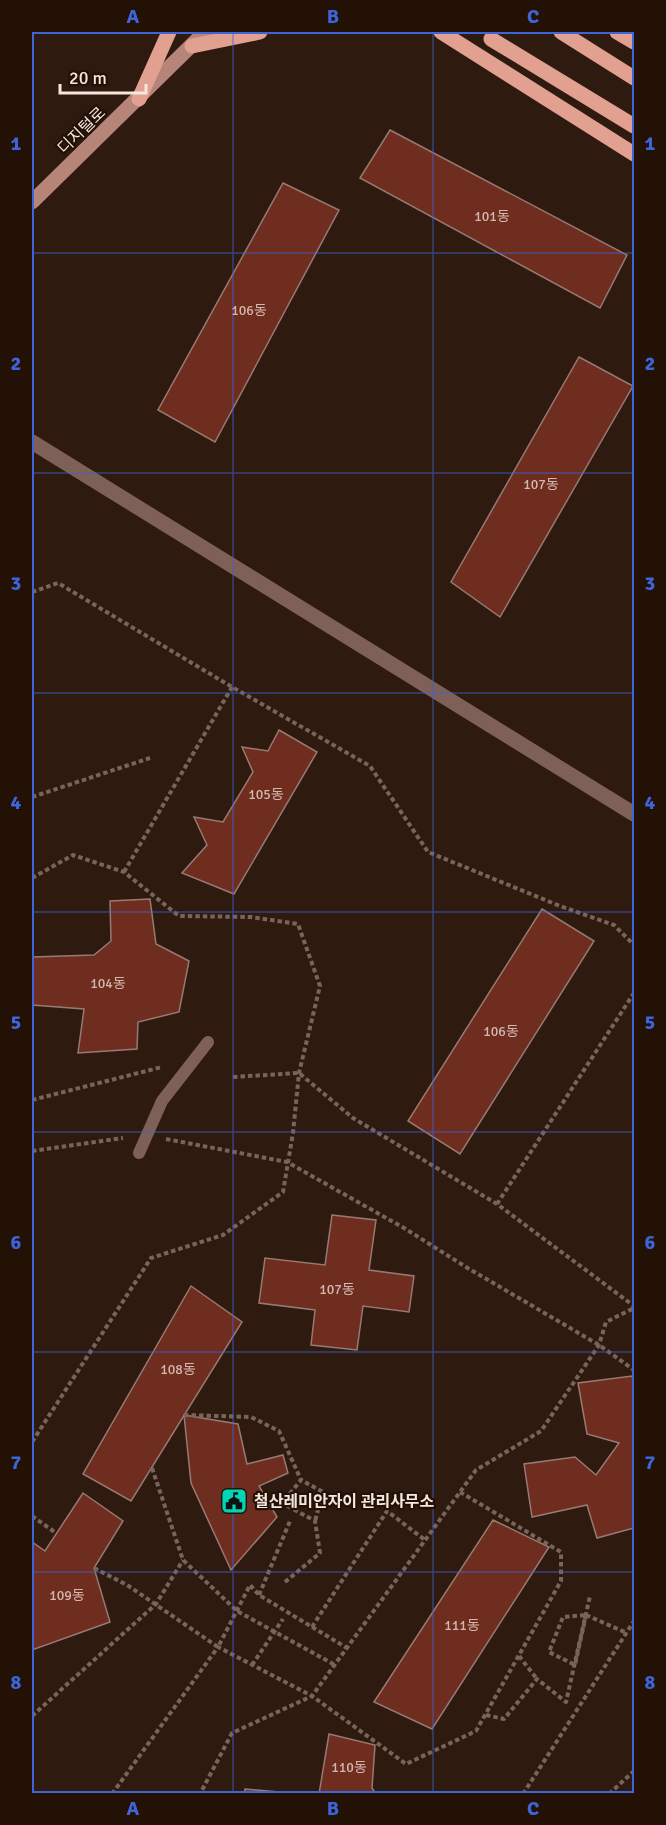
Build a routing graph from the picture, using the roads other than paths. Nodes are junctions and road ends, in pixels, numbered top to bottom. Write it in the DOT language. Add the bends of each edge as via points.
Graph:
graph roads {
  1 [pos="169,32"];
  2 [pos="205,32"];
  3 [pos="260,32"];
  4 [pos="441,32"];
  5 [pos="561,32"];
  6 [pos="617,32"];
  7 [pos="491,39"];
  8 [pos="634,42"];
  9 [pos="192,46"];
  10 [pos="634,78"];
  11 [pos="139,99"];
  12 [pos="634,126"];
  13 [pos="634,154"];
  14 [pos="32,202"];
  15 [pos="32,442"];
  16 [pos="634,814"];
  17 [pos="208,1042"];
  18 [pos="139,1153"];
  1 -- 11 [label="main road"];
  2 -- 9 [label="main road, 디지털로"];
  3 -- 9 [label="main road"];
  4 -- 13 [label="main road"];
  5 -- 10 [label="main road"];
  6 -- 8 [label="main road"];
  7 -- 12 [label="main road"];
  9 -- 11 [label="main road, 디지털로"];
  11 -- 14 [label="main road, 디지털로"];
  15 -- 16 [label="street"];
  17 -- 18 [label="lane" via="162,1101"];
}
